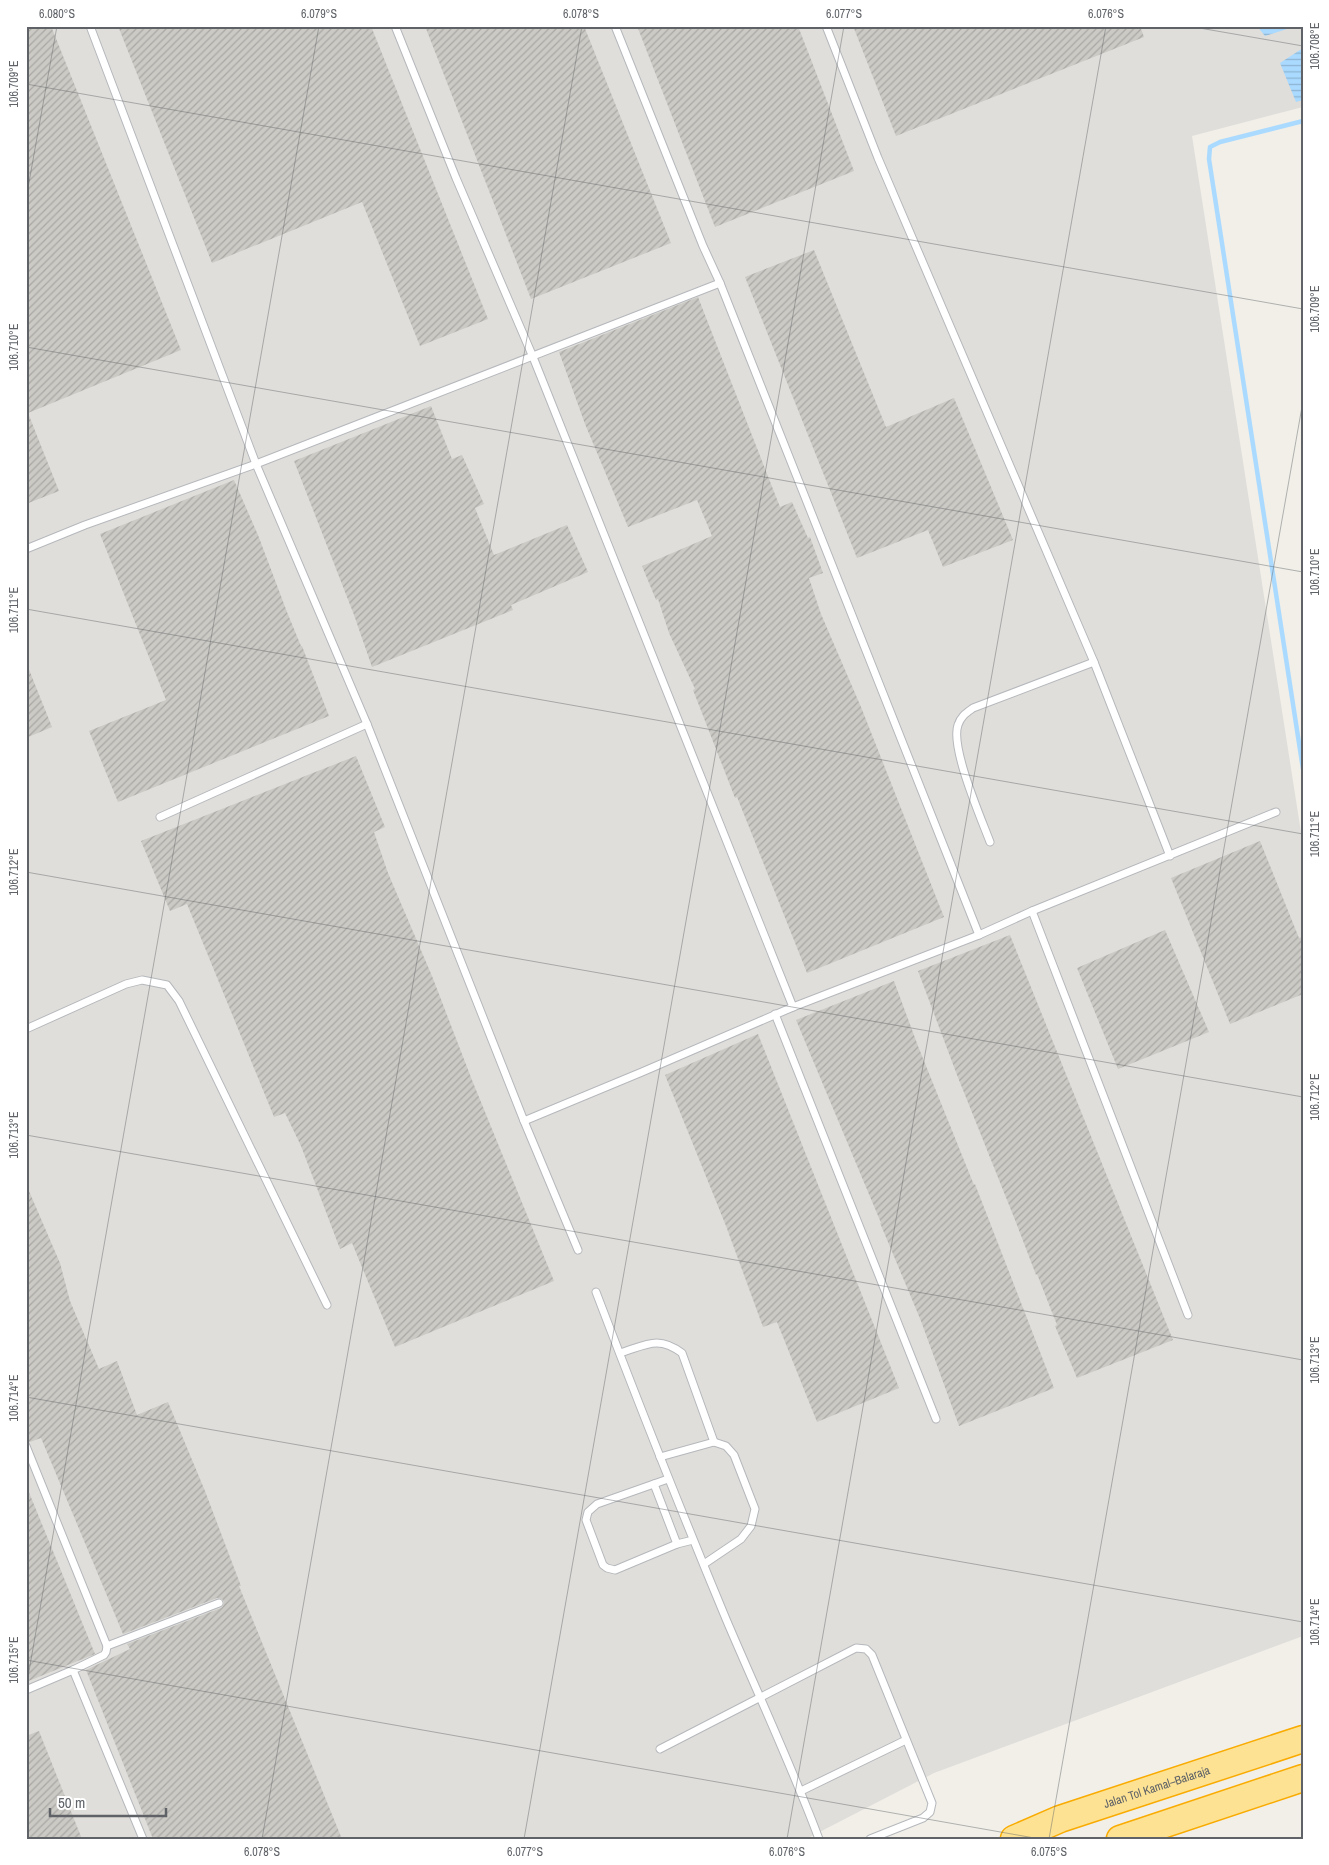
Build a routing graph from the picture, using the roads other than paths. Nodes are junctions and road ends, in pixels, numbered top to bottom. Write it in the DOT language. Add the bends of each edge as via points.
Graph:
graph roads {
  1 [pos="90,26"];
  2 [pos="395,26"];
  3 [pos="615,26"];
  4 [pos="826,26"];
  5 [pos="720,283"];
  6 [pos="533,357"];
  7 [pos="256,464"];
  8 [pos="26,549"];
  9 [pos="1094,662"];
  10 [pos="367,724"];
  11 [pos="1276,812"];
  12 [pos="160,817"];
  13 [pos="990,842"];
  14 [pos="1170,856"];
  15 [pos="1032,911"];
  16 [pos="979,935"];
  17 [pos="793,1007"];
  18 [pos="775,1014"];
  19 [pos="26,1029"];
  20 [pos="524,1120"];
  21 [pos="578,1250"];
  22 [pos="596,1292"];
  23 [pos="327,1305"];
  24 [pos="1188,1315"];
  25 [pos="620,1353"];
  26 [pos="936,1419"];
  27 [pos="714,1442"];
  28 [pos="26,1446"];
  29 [pos="660,1457"];
  30 [pos="668,1479"];
  31 [pos="654,1484"];
  32 [pos="693,1540"];
  33 [pos="678,1544"];
  34 [pos="704,1564"];
  35 [pos="219,1602"];
  36 [pos="107,1646"];
  37 [pos="73,1670"];
  38 [pos="26,1690"];
  39 [pos="760,1698"];
  40 [pos="1303,1738"];
  41 [pos="906,1740"];
  42 [pos="660,1749"];
  43 [pos="1303,1778"];
  44 [pos="801,1790"];
  45 [pos="143,1839"];
  46 [pos="819,1839"];
  47 [pos="870,1839"];
  48 [pos="1014,1839"];
  49 [pos="1120,1839"];
  1 -- 7 [label="lane"];
  2 -- 6 [label="lane"];
  3 -- 5 [label="lane"];
  4 -- 9 [label="lane" via="878,158"];
  5 -- 6 [label="lane"];
  5 -- 16 [label="lane"];
  6 -- 7 [label="lane"];
  6 -- 17 [label="lane"];
  7 -- 8 [label="lane"];
  7 -- 10 [label="lane"];
  9 -- 13 [label="lane" via="973,708 963,715 957,726 957,741"];
  9 -- 14 [label="lane"];
  10 -- 12 [label="lane"];
  10 -- 20 [label="lane"];
  11 -- 14 [label="lane"];
  14 -- 15 [label="lane"];
  15 -- 16 [label="lane"];
  15 -- 24 [label="lane"];
  16 -- 17 [label="lane"];
  17 -- 18 [label="lane"];
  18 -- 20 [label="lane"];
  18 -- 26 [label="lane"];
  19 -- 23 [label="lane" via="126,984 142,980 168,985 179,1001"];
  20 -- 21 [label="lane"];
  22 -- 25 [label="lane"];
  25 -- 27 [label="lane" via="656,1342 671,1345 682,1353"];
  25 -- 29 [label="lane"];
  27 -- 29 [label="lane"];
  27 -- 34 [label="lane" via="726,1446 734,1455 755,1509 751,1526 741,1539"];
  28 -- 36 [label="lane"];
  29 -- 30 [label="lane"];
  30 -- 31 [label="lane"];
  30 -- 32 [label="lane"];
  31 -- 33 [label="lane"];
  31 -- 33 [label="lane" via="596,1504 588,1512 586,1520 603,1565 615,1570"];
  32 -- 33 [label="lane"];
  32 -- 34 [label="lane"];
  34 -- 39 [label="lane"];
  35 -- 36 [label="lane"];
  36 -- 37 [label="lane" via="104,1655"];
  37 -- 38 [label="lane"];
  37 -- 45 [label="lane"];
  39 -- 41 [label="lane" via="856,1648 866,1649 872,1655"];
  39 -- 42 [label="lane"];
  39 -- 44 [label="lane"];
  40 -- 48 [label="highway, Jalan Tol Kamal–Balaraja" via="1069,1816"];
  41 -- 44 [label="lane"];
  41 -- 47 [label="lane" via="932,1803 930,1812 923,1818"];
  43 -- 49 [label="highway"];
  44 -- 46 [label="lane"];
}
